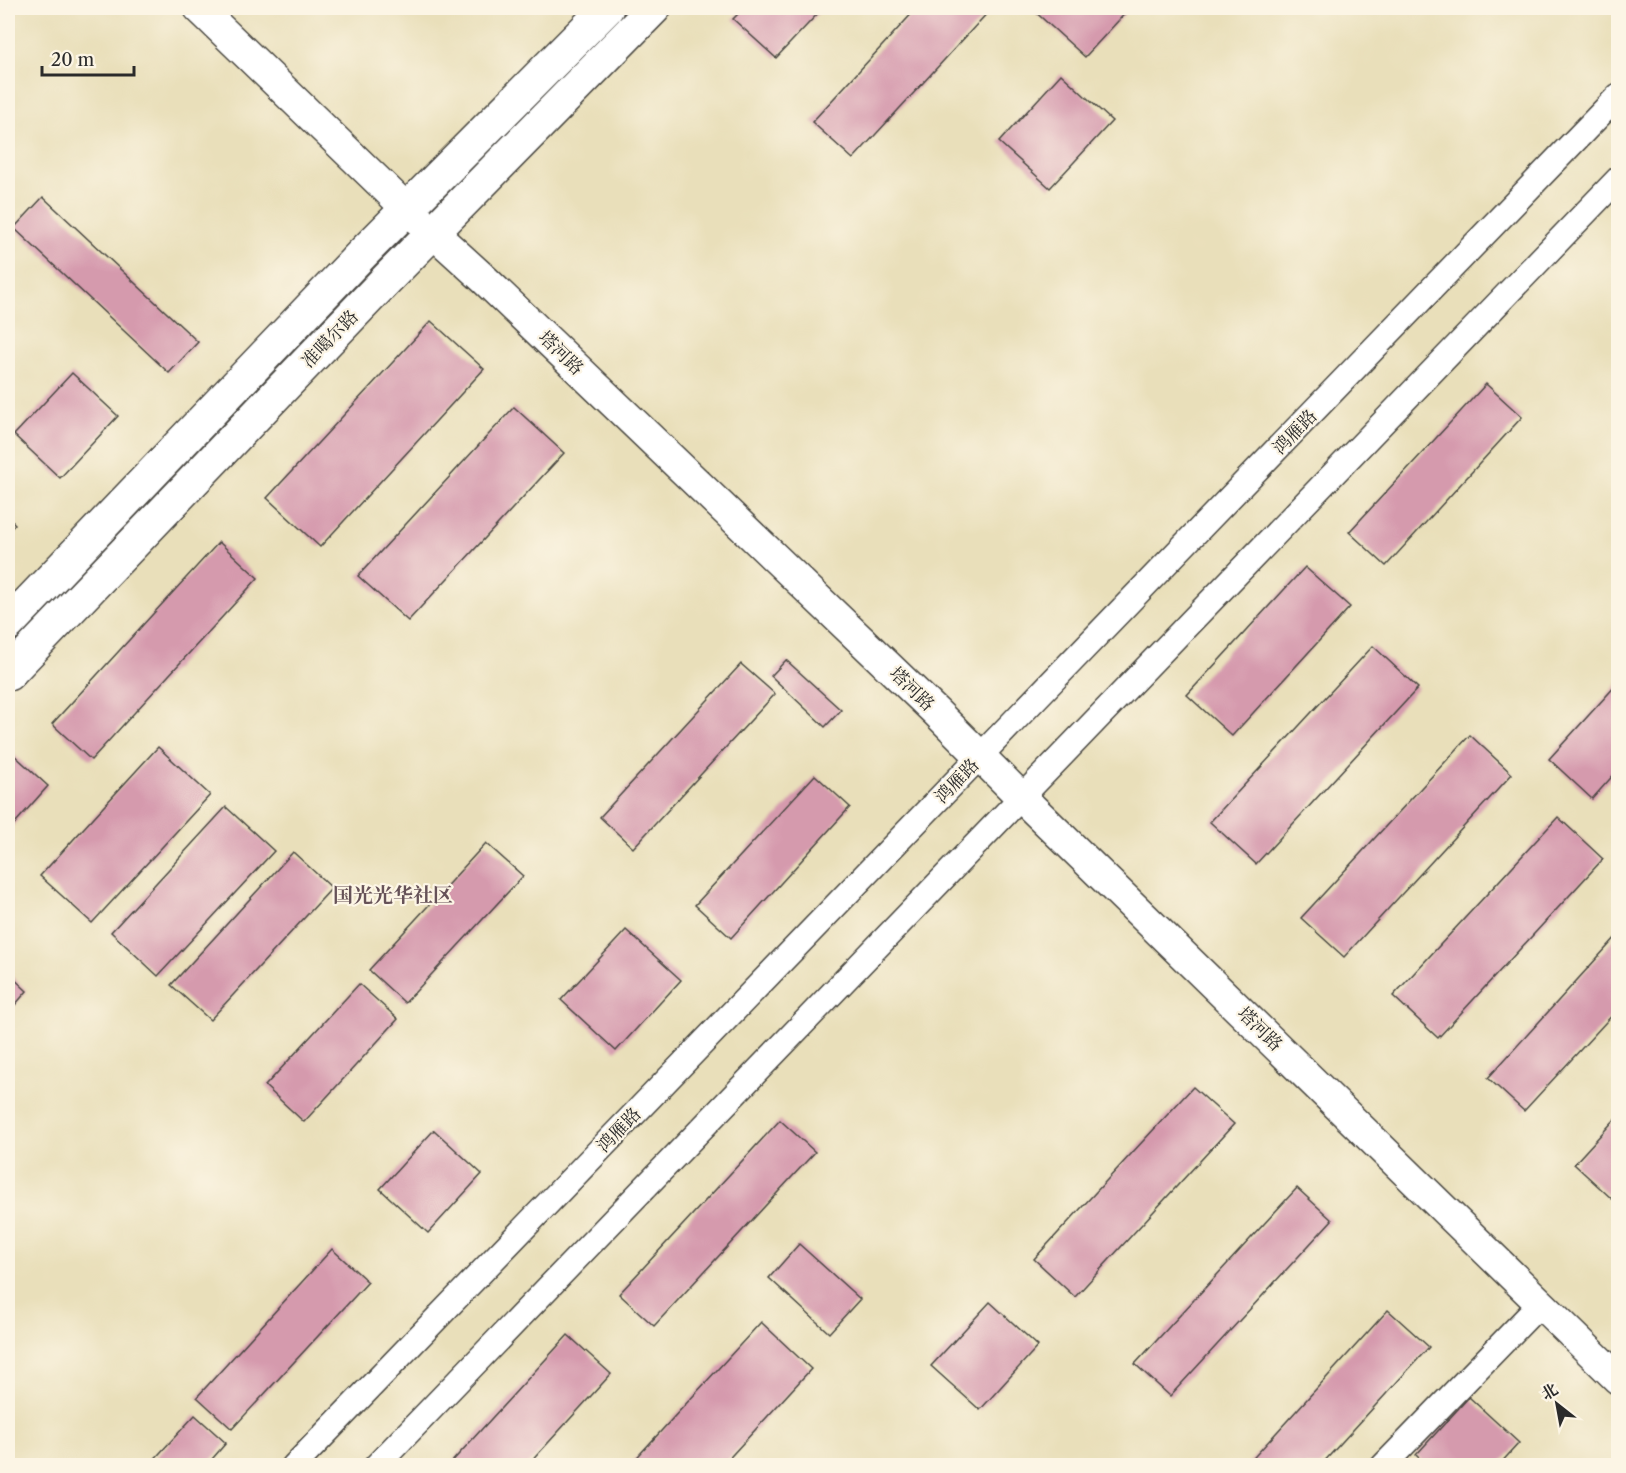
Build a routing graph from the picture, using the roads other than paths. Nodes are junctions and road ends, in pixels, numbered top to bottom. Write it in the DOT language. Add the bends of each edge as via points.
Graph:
graph roads {
  1 [pos="199,8"];
  2 [pos="607,8"];
  3 [pos="654,8"];
  4 [pos="1618,96"];
  5 [pos="1618,179"];
  6 [pos="407,209"];
  7 [pos="433,233"];
  8 [pos="8,624"];
  9 [pos="8,674"];
  10 [pos="981,757"];
  11 [pos="1021,797"];
  12 [pos="1540,1303"];
  13 [pos="1618,1379"];
  14 [pos="294,1466"];
  15 [pos="376,1466"];
  16 [pos="1383,1466"];
  1 -- 6 [label="street, 塔河路"];
  2 -- 6 [label="main road, 准噶尔路"];
  3 -- 7 [label="main road, 准噶尔路"];
  4 -- 10 [label="street, 鸿雁路"];
  5 -- 11 [label="street"];
  6 -- 7 [label="street, 塔河路"];
  6 -- 8 [label="main road, 准噶尔路"];
  7 -- 9 [label="main road, 准噶尔路"];
  7 -- 10 [label="street, 塔河路"];
  10 -- 11 [label="street, 塔河路"];
  10 -- 14 [label="street, 鸿雁路"];
  11 -- 12 [label="street, 塔河路"];
  11 -- 15 [label="street"];
  12 -- 13 [label="street, 塔河路"];
  12 -- 16 [label="street"];
}
